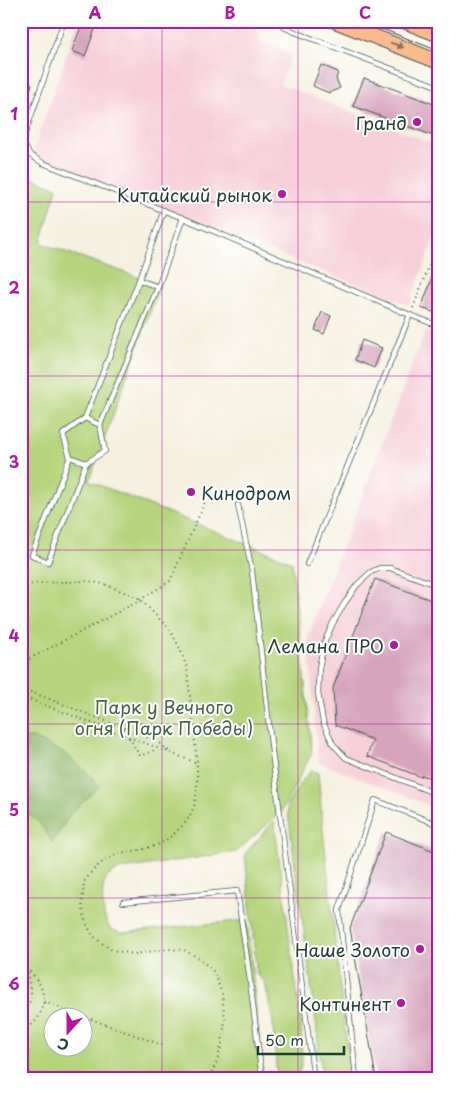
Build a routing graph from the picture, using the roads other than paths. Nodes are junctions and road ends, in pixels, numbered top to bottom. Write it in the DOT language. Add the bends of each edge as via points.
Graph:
graph roads {
  1 [pos="64,21"];
  2 [pos="282,21"];
  3 [pos="335,21"];
  4 [pos="404,21"];
  5 [pos="439,35"];
  6 [pos="439,62"];
  7 [pos="439,87"];
  8 [pos="164,210"];
  9 [pos="183,218"];
  10 [pos="138,280"];
  11 [pos="158,287"];
  12 [pos="410,315"];
  13 [pos="439,326"];
  14 [pos="85,418"];
  15 [pos="100,425"];
  16 [pos="70,457"];
  17 [pos="86,463"];
  18 [pos="238,505"];
  19 [pos="307,564"];
  20 [pos="439,586"];
  21 [pos="439,795"];
  22 [pos="439,824"];
  23 [pos="123,902"];
  24 [pos="262,1078"];
  25 [pos="311,1078"];
  26 [pos="356,1078"];
  1 -- 8 [label="lane" via="22,142 30,155 43,163"];
  2 -- 7 [label="lane" via="284,27 295,32"];
  3 -- 6 [label="main road, one-way"];
  4 -- 5 [label="main road"];
  8 -- 9 [label="lane"];
  8 -- 10 [label="lane"];
  9 -- 11 [label="lane"];
  9 -- 12 [label="lane"];
  10 -- 11 [label="lane"];
  10 -- 14 [label="lane"];
  11 -- 15 [label="lane"];
  12 -- 13 [label="lane"];
  12 -- 19 [label="lane"];
  14 -- 15 [label="lane"];
  14 -- 16 [label="lane" via="63,434"];
  15 -- 17 [label="lane" via="105,452"];
  16 -- 17 [label="lane"];
  16 -- 17 [label="lane" via="32,555 48,562"];
  18 -- 25 [label="lane" via="252,571 314,1072"];
  20 -- 21 [label="lane" via="390,568 371,572 357,584 324,644 318,693 323,722 332,744 346,758"];
  22 -- 26 [label="lane" via="374,800 339,910"];
  23 -- 24 [label="lane" via="237,891"];
}
